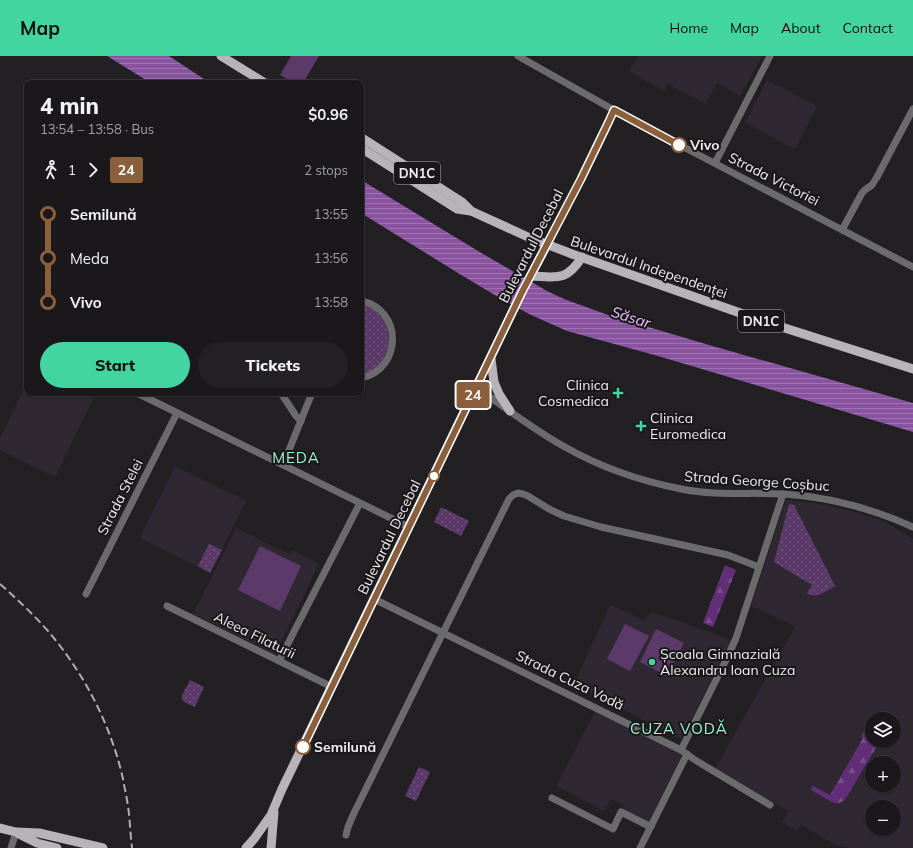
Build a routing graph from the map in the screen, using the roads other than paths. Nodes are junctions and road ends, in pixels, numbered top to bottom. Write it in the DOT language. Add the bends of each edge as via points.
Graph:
graph roads {
  1 [pos="221,56"];
  2 [pos="518,56"];
  3 [pos="770,56"];
  4 [pos="532,59"];
  5 [pos="260,80"];
  6 [pos="913,108"];
  7 [pos="614,110"];
  8 [pos="364,140"];
  9 [pos="364,150"];
  10 [pos="715,163"];
  11 [pos="471,211"];
  12 [pos="842,230"];
  13 [pos="547,245"];
  14 [pos="582,257"];
  15 [pos="913,267"];
  16 [pos="531,276"];
  17 [pos="364,302"];
  18 [pos="490,359"];
  19 [pos="913,369"];
  20 [pos="364,377"];
  21 [pos="477,388"];
  22 [pos="143,396"];
  23 [pos="283,396"];
  24 [pos="311,396"];
  25 [pos="510,411"];
  26 [pos="177,413"];
  27 [pos="301,421"];
  28 [pos="283,465"];
  29 [pos="783,494"];
  30 [pos="360,503"];
  31 [pos="409,527"];
  32 [pos="913,527"];
  33 [pos="759,567"];
  34 [pos="86,594"];
  35 [pos="374,599"];
  36 [pos="167,606"];
  37 [pos="443,633"];
  38 [pos="279,661"];
  39 [pos="332,687"];
  40 [pos="681,750"];
  41 [pos="688,754"];
  42 [pos="552,798"];
  43 [pos="770,805"];
  44 [pos="275,806"];
  45 [pos="651,827"];
  46 [pos="0,828"];
  47 [pos="16,832"];
  48 [pos="346,835"];
  49 [pos="254,839"];
  50 [pos="11,848"];
  51 [pos="57,848"];
  52 [pos="104,848"];
  53 [pos="238,848"];
  54 [pos="246,848"];
  55 [pos="271,848"];
  56 [pos="640,848"];
  1 -- 5 [label="main road"];
  2 -- 4 [label="street, Strada Victoriei"];
  3 -- 10 [label="street"];
  4 -- 7 [label="street, Strada Victoriei"];
  6 -- 12 [label="street" via="877,177 862,193"];
  7 -- 10 [label="street, Strada Victoriei"];
  7 -- 13 [label="street, Bulevardul Decebal"];
  8 -- 11 [label="main road, Bulevardul Independenței / DN1C" via="462,202"];
  9 -- 11 [label="main road, Bulevardul Independenței / DN1C" via="457,209"];
  10 -- 12 [label="street, Strada Victoriei"];
  11 -- 13 [label="main road, Bulevardul Independenței / DN1C"];
  12 -- 15 [label="street, Strada Victoriei"];
  13 -- 14 [label="main road, Bulevardul Independenței / DN1C"];
  13 -- 16 [label="main road, Bulevardul Decebal"];
  14 -- 16 [label="main road" via="575,267 560,276"];
  14 -- 19 [label="main road, Bulevardul Independenței / DN1C" via="763,321"];
  16 -- 18 [label="main road, Bulevardul Decebal"];
  17 -- 20 [label="street" via="385,316 391,327 393,340 385,364"];
  18 -- 21 [label="main road, Bulevardul Decebal"];
  18 -- 25 [label="main road" via="494,382"];
  21 -- 25 [label="street, Strada George Coșbuc"];
  21 -- 31 [label="main road, Bulevardul Decebal"];
  22 -- 26 [label="street"];
  23 -- 27 [label="street"];
  24 -- 27 [label="street"];
  25 -- 29 [label="street, Strada George Coșbuc" via="575,453 642,479 703,492"];
  26 -- 28 [label="street"];
  26 -- 34 [label="street, Strada Stelei"];
  27 -- 28 [label="street"];
  28 -- 30 [label="street"];
  29 -- 32 [label="street, Strada George Coșbuc" via="813,496 849,504"];
  29 -- 33 [label="street"];
  30 -- 31 [label="street"];
  30 -- 38 [label="street"];
  31 -- 35 [label="main road, Bulevardul Decebal"];
  33 -- 37 [label="street" via="728,555 601,527 564,516 518,493 509,499"];
  33 -- 40 [label="street" via="729,654"];
  35 -- 37 [label="street, Strada Cuza Vodă"];
  35 -- 39 [label="main road, Bulevardul Decebal"];
  36 -- 38 [label="street, Aleea Filaturii"];
  37 -- 40 [label="street, Strada Cuza Vodă"];
  37 -- 48 [label="street"];
  38 -- 39 [label="street, Aleea Filaturii"];
  39 -- 44 [label="main road, Bulevardul Decebal"];
  40 -- 41 [label="street, Strada Cuza Vodă"];
  41 -- 43 [label="street, Strada Cuza Vodă"];
  41 -- 45 [label="street"];
  42 -- 45 [label="street" via="612,829 621,812"];
  44 -- 49 [label="main road, Bulevardul Decebal"];
  44 -- 55 [label="main road, Bulevardul Decebal"];
  45 -- 56 [label="street"];
  46 -- 47 [label="main road"];
  47 -- 50 [label="street"];
  47 -- 51 [label="main road" via="37,843"];
  47 -- 52 [label="main road" via="39,833"];
  49 -- 53 [label="main road"];
  49 -- 54 [label="main road, Bulevardul Decebal"];
}
